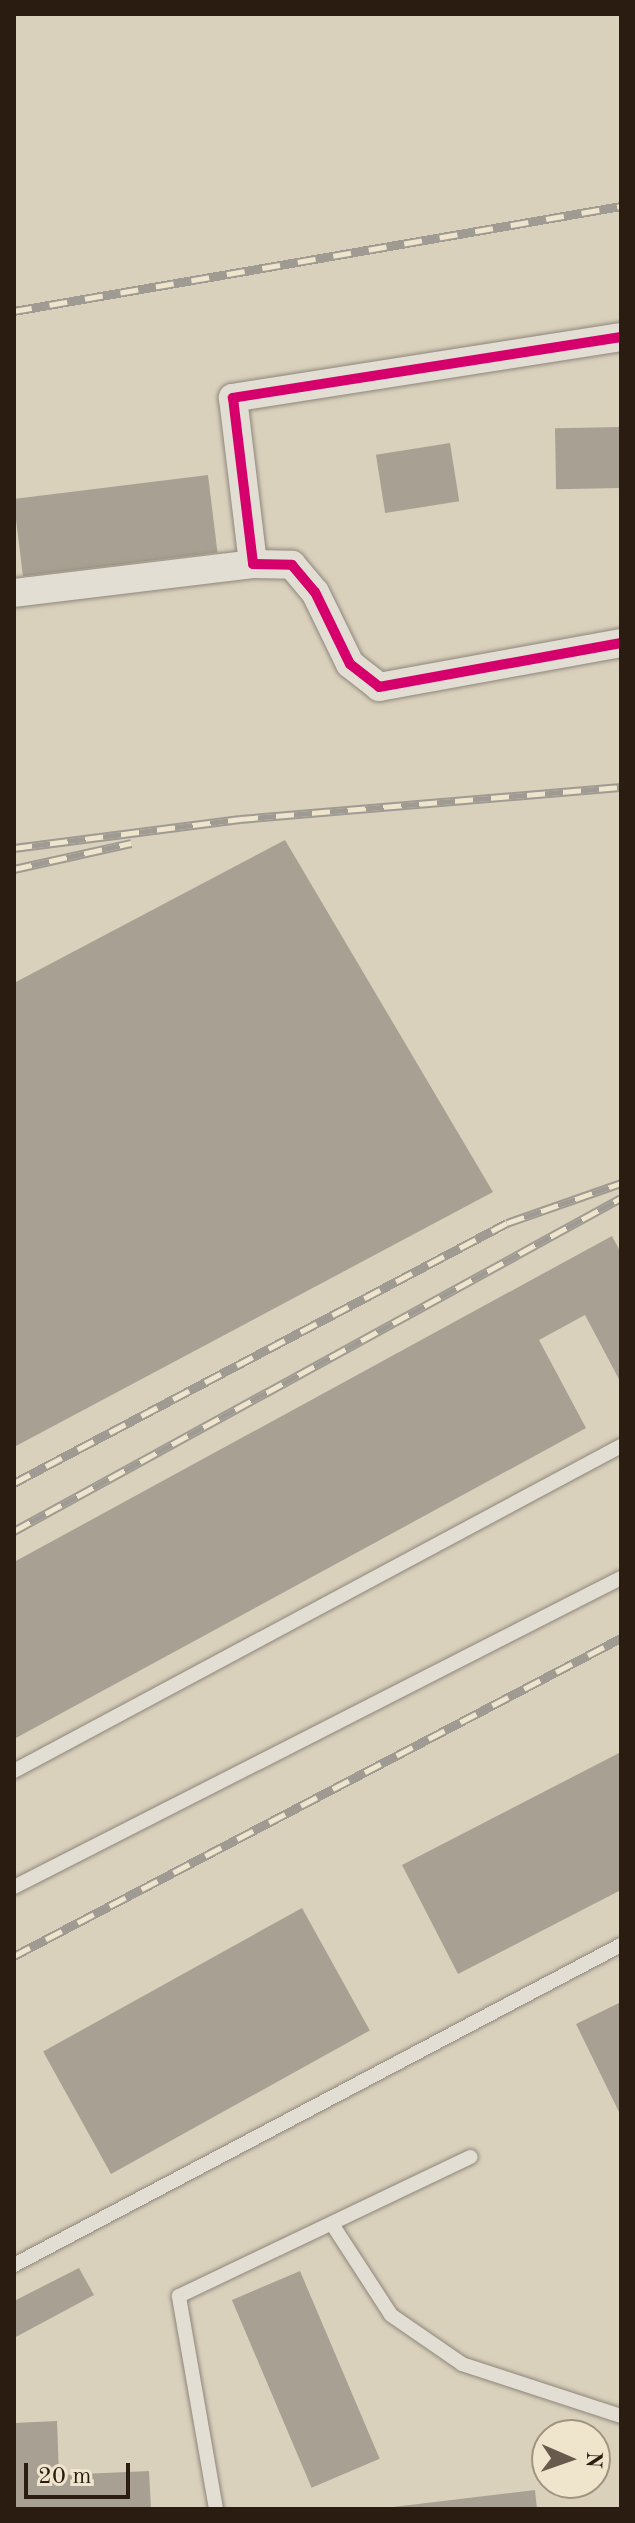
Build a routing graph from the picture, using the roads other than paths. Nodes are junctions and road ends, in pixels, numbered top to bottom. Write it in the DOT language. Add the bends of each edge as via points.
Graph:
graph roads {
  1 [pos="621,337"];
  2 [pos="253,564"];
  3 [pos="14,593"];
  4 [pos="621,643"];
  5 [pos="621,1446"];
  6 [pos="621,1578"];
  7 [pos="14,1771"];
  8 [pos="14,1887"];
  9 [pos="621,1945"];
  10 [pos="471,2157"];
  11 [pos="332,2224"];
  12 [pos="14,2265"];
  13 [pos="621,2416"];
  14 [pos="216,2509"];
  1 -- 2 [label="street" via="233,398"];
  2 -- 3 [label="street"];
  2 -- 4 [label="street" via="292,565 315,592 350,664 379,687"];
  5 -- 7 [label="lane"];
  6 -- 8 [label="lane"];
  9 -- 12 [label="lane"];
  10 -- 11 [label="lane"];
  11 -- 13 [label="lane" via="391,2315 462,2364"];
  11 -- 14 [label="lane" via="179,2296"];
}
